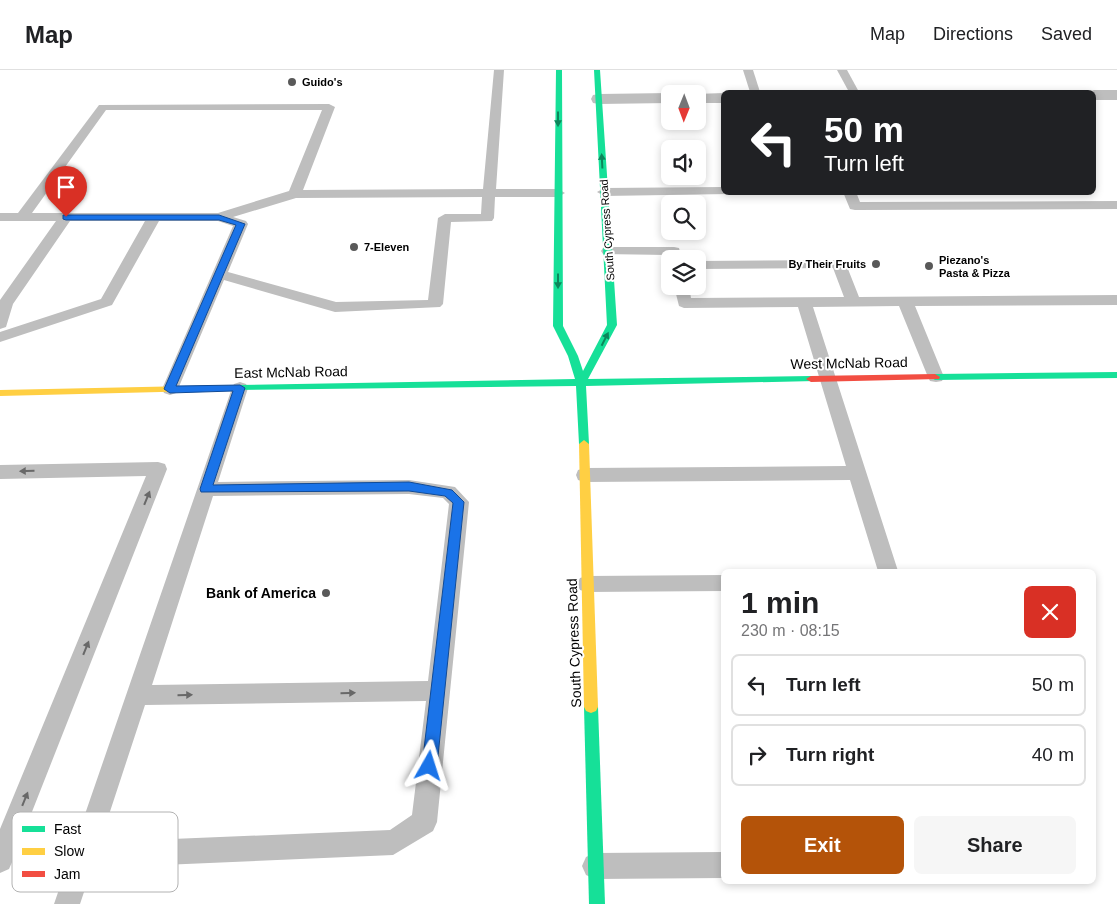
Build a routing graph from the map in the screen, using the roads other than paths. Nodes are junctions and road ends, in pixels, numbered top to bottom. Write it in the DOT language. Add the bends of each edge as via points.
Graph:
graph roads {
  1 [pos="499,70"];
  2 [pos="558,70"];
  3 [pos="597,70"];
  4 [pos="748,70"];
  5 [pos="842,70"];
  6 [pos="754,90"];
  7 [pos="853,90"];
  8 [pos="1096,95"];
  9 [pos="1117,95"];
  10 [pos="599,98"];
  11 [pos="661,98"];
  12 [pos="706,98"];
  13 [pos="721,98"];
  14 [pos="721,190"];
  15 [pos="604,192"];
  16 [pos="490,193"];
  17 [pos="558,193"];
  18 [pos="295,194"];
  19 [pos="850,195"];
  20 [pos="1117,205"];
  21 [pos="0,217"];
  22 [pos="22,217"];
  23 [pos="66,217"];
  24 [pos="219,217"];
  25 [pos="154,218"];
  26 [pos="661,251"];
  27 [pos="608,252"];
  28 [pos="706,265"];
  29 [pos="219,274"];
  30 [pos="683,295"];
  31 [pos="1117,300"];
  32 [pos="854,301"];
  33 [pos="905,301"];
  34 [pos="804,302"];
  35 [pos="2,304"];
  36 [pos="0,324"];
  37 [pos="0,337"];
  38 [pos="1117,375"];
  39 [pos="936,377"];
  40 [pos="829,379"];
  41 [pos="582,382"];
  42 [pos="240,388"];
  43 [pos="170,389"];
  44 [pos="0,393"];
  45 [pos="0,472"];
  46 [pos="858,474"];
  47 [pos="584,475"];
  48 [pos="206,489"];
  49 [pos="887,569"];
  50 [pos="721,583"];
  51 [pos="587,584"];
  52 [pos="437,692"];
  53 [pos="136,695"];
  54 [pos="19,812"];
  55 [pos="97,812"];
  56 [pos="12,830"];
  57 [pos="178,852"];
  58 [pos="0,860"];
  59 [pos="721,865"];
  60 [pos="595,866"];
  61 [pos="70,892"];
  62 [pos="66,904"];
  63 [pos="596,904"];
  1 -- 16 [label="lane"];
  2 -- 17 [label="street, South Cypress Road, one-way"];
  3 -- 10 [label="street, South Cypress Road"];
  4 -- 6 [label="lane"];
  5 -- 7 [label="lane"];
  8 -- 9 [label="street"];
  10 -- 11 [label="street"];
  15 -- 10 [label="street, South Cypress Road, one-way"];
  12 -- 13 [label="street"];
  14 -- 15 [label="lane"];
  15 -- 27 [label="street, South Cypress Road"];
  16 -- 17 [label="lane"];
  16 -- 18 [label="lane"];
  16 -- 29 [label="lane" via="487,218 445,218 435,304 335,307"];
  17 -- 41 [label="street, South Cypress Road, one-way" via="558,326 570,345"];
  18 -- 22 [label="lane" via="329,106 103,107"];
  18 -- 24 [label="lane"];
  19 -- 20 [label="lane" via="855,206"];
  21 -- 22 [label="lane"];
  22 -- 23 [label="lane"];
  23 -- 25 [label="lane"];
  23 -- 35 [label="lane"];
  24 -- 25 [label="lane"];
  24 -- 29 [label="lane" via="241,224"];
  25 -- 37 [label="lane" via="107,302"];
  26 -- 27 [label="lane"];
  41 -- 27 [label="street, South Cypress Road, one-way" via="612,325"];
  28 -- 32 [label="lane" via="838,264"];
  29 -- 43 [label="lane"];
  30 -- 34 [label="lane" via="684,303"];
  31 -- 33 [label="lane"];
  32 -- 33 [label="lane"];
  32 -- 34 [label="lane"];
  33 -- 39 [label="lane"];
  34 -- 40 [label="lane"];
  35 -- 36 [label="lane"];
  38 -- 39 [label="street, West McNab Road"];
  39 -- 40 [label="street, West McNab Road"];
  40 -- 41 [label="street, West McNab Road"];
  40 -- 46 [label="lane"];
  41 -- 42 [label="street, East McNab Road"];
  41 -- 47 [label="street, South Cypress Road"];
  42 -- 43 [label="street, East McNab Road"];
  42 -- 48 [label="lane"];
  43 -- 44 [label="street, East McNab Road"];
  54 -- 45 [label="lane, one-way" via="158,469"];
  46 -- 47 [label="lane"];
  46 -- 49 [label="lane"];
  47 -- 51 [label="street, South Cypress Road"];
  48 -- 52 [label="lane" via="409,487 448,492 459,502"];
  48 -- 53 [label="lane"];
  50 -- 51 [label="lane"];
  51 -- 60 [label="street, South Cypress Road"];
  53 -- 52 [label="lane, one-way"];
  52 -- 57 [label="lane" via="424,822 392,842"];
  53 -- 55 [label="lane"];
  58 -- 56 [label="lane, one-way"];
  59 -- 60 [label="lane"];
  60 -- 63 [label="street, South Cypress Road"];
  61 -- 62 [label="lane"];
}
